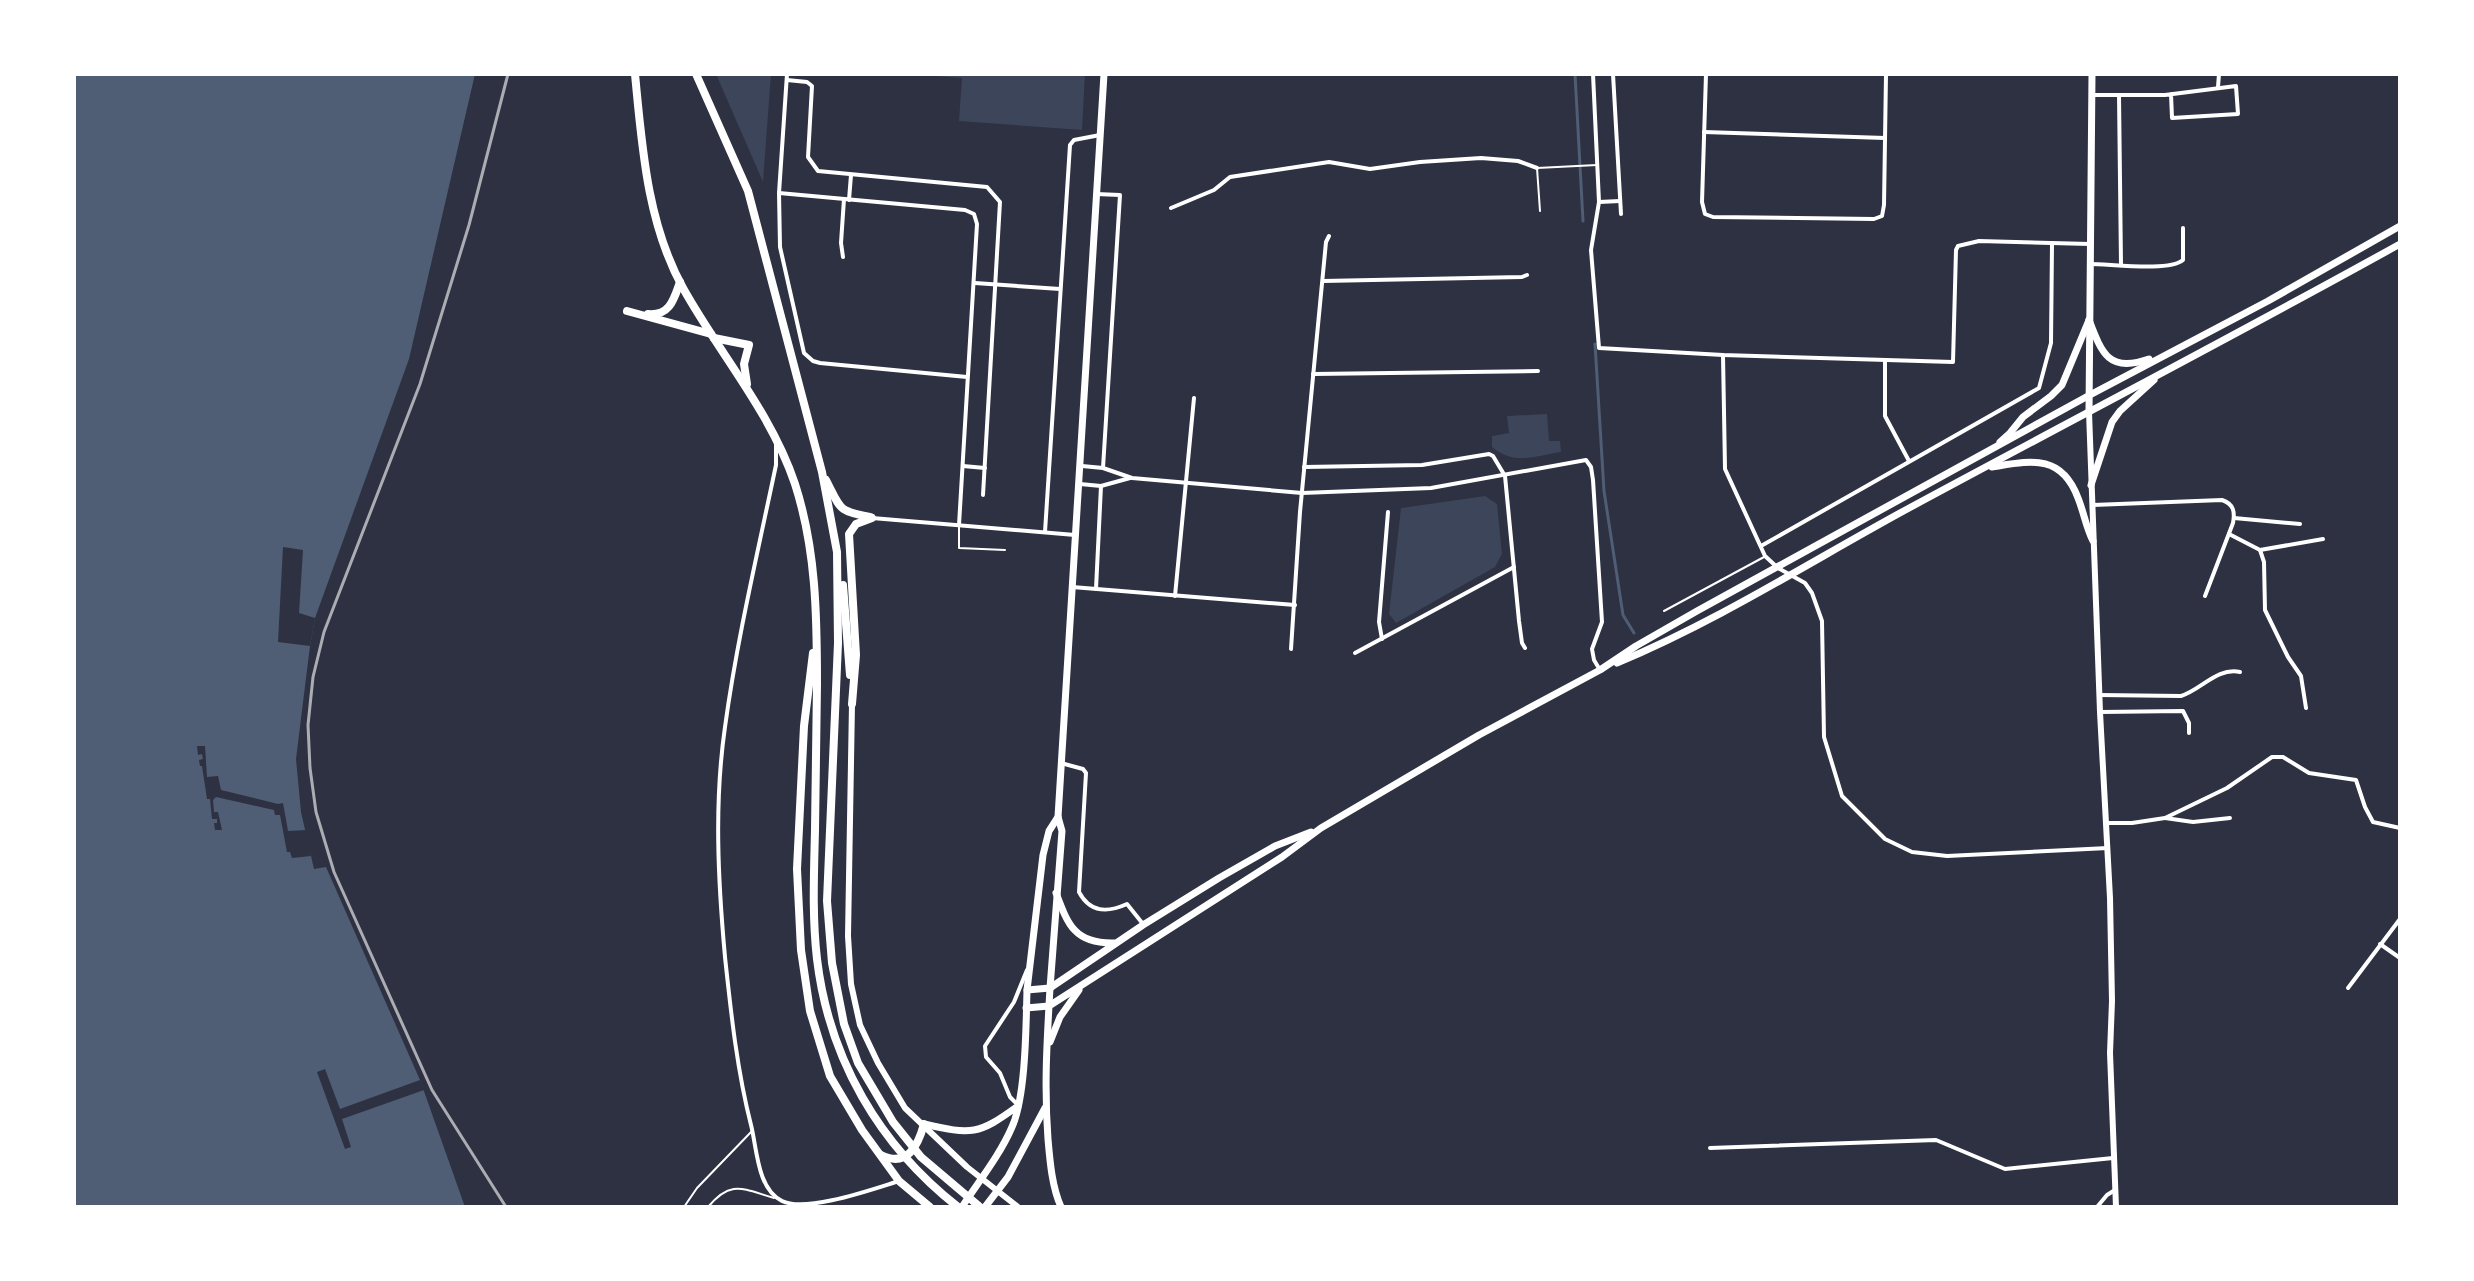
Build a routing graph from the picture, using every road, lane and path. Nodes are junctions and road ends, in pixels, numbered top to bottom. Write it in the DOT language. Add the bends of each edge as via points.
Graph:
graph roads {
  1 [pos="635,74"];
  2 [pos="696,74"];
  3 [pos="1104,74"];
  4 [pos="1593,74"];
  5 [pos="1613,74"];
  6 [pos="1706,74"];
  7 [pos="1886,74"];
  8 [pos="2092,74"];
  9 [pos="2219,74"];
  10 [pos="787,77"];
  11 [pos="2218,87"];
  12 [pos="2171,94"];
  13 [pos="2090,95"];
  14 [pos="2119,95"];
  15 [pos="1704,132"];
  16 [pos="1100,135"];
  17 [pos="1885,138"];
  18 [pos="1597,165"];
  19 [pos="1537,168"];
  20 [pos="851,175"];
  21 [pos="779,193"];
  22 [pos="1096,194"];
  23 [pos="846,200"];
  24 [pos="1620,201"];
  25 [pos="1599,202"];
  26 [pos="1171,208"];
  27 [pos="1540,211"];
  28 [pos="1621,214"];
  29 [pos="2400,226"];
  30 [pos="2183,228"];
  31 [pos="1329,236"];
  32 [pos="2052,244"];
  33 [pos="2090,244"];
  34 [pos="2400,244"];
  35 [pos="843,257"];
  36 [pos="2090,264"];
  37 [pos="2121,265"];
  38 [pos="1527,275"];
  39 [pos="1323,281"];
  40 [pos="680,282"];
  41 [pos="974,283"];
  42 [pos="996,284"];
  43 [pos="1060,289"];
  44 [pos="2089,320"];
  45 [pos="712,336"];
  46 [pos="2169,352"];
  47 [pos="1723,355"];
  48 [pos="1885,360"];
  49 [pos="1538,371"];
  50 [pos="2161,373"];
  51 [pos="1313,374"];
  52 [pos="968,377"];
  53 [pos="748,391"];
  54 [pos="2088,396"];
  55 [pos="1194,398"];
  56 [pos="2089,412"];
  57 [pos="776,438"];
  58 [pos="1986,454"];
  59 [pos="1909,461"];
  60 [pos="1080,465"];
  61 [pos="963,466"];
  62 [pos="1304,467"];
  63 [pos="985,468"];
  64 [pos="1103,468"];
  65 [pos="1985,468"];
  66 [pos="822,472"];
  67 [pos="1505,476"];
  68 [pos="1132,478"];
  69 [pos="1186,483"];
  70 [pos="1078,484"];
  71 [pos="2091,485"];
  72 [pos="1101,486"];
  73 [pos="1302,493"];
  74 [pos="983,495"];
  75 [pos="1909,495"];
  76 [pos="1914,505"];
  77 [pos="2092,505"];
  78 [pos="1388,512"];
  79 [pos="872,518"];
  80 [pos="2234,518"];
  81 [pos="2300,524"];
  82 [pos="959,525"];
  83 [pos="1045,532"];
  84 [pos="2229,534"];
  85 [pos="1075,535"];
  86 [pos="2323,539"];
  87 [pos="2093,541"];
  88 [pos="1761,546"];
  89 [pos="1005,550"];
  90 [pos="2260,550"];
  91 [pos="837,552"];
  92 [pos="1765,556"];
  93 [pos="1514,567"];
  94 [pos="1778,568"];
  95 [pos="1792,575"];
  96 [pos="1072,587"];
  97 [pos="1096,589"];
  98 [pos="1175,596"];
  99 [pos="2205,596"];
  100 [pos="1295,605"];
  101 [pos="1664,611"];
  102 [pos="817,629"];
  103 [pos="1382,639"];
  104 [pos="1525,648"];
  105 [pos="1291,649"];
  106 [pos="1355,653"];
  107 [pos="1600,670"];
  108 [pos="2240,672"];
  109 [pos="2099,695"];
  110 [pos="852,704"];
  111 [pos="2306,708"];
  112 [pos="2100,712"];
  113 [pos="2189,733"];
  114 [pos="1061,763"];
  115 [pos="1058,817"];
  116 [pos="2165,818"];
  117 [pos="2230,818"];
  118 [pos="2106,823"];
  119 [pos="1321,828"];
  120 [pos="2400,828"];
  121 [pos="2108,848"];
  122 [pos="1056,893"];
  123 [pos="2400,919"];
  124 [pos="1143,925"];
  125 [pos="1116,943"];
  126 [pos="2380,944"];
  127 [pos="2400,958"];
  128 [pos="1030,961"];
  129 [pos="1089,980"];
  130 [pos="1050,988"];
  131 [pos="2348,988"];
  132 [pos="1027,990"];
  133 [pos="1049,1006"];
  134 [pos="1026,1008"];
  135 [pos="1045,1056"];
  136 [pos="1018,1106"];
  137 [pos="1046,1106"];
  138 [pos="924,1124"];
  139 [pos="753,1131"];
  140 [pos="1710,1148"];
  141 [pos="877,1153"];
  142 [pos="2113,1158"];
  143 [pos="981,1178"];
  144 [pos="899,1181"];
  145 [pos="2115,1190"];
  146 [pos="997,1191"];
  147 [pos="779,1199"];
  148 [pos="684,1207"];
  149 [pos="708,1207"];
  150 [pos="930,1207"];
  151 [pos="960,1207"];
  152 [pos="982,1207"];
  153 [pos="1018,1207"];
  154 [pos="1061,1207"];
  155 [pos="2097,1207"];
  156 [pos="2116,1207"];
  1 -- 40 [label="highway" via="651,200"];
  2 -- 66 [label="highway" via="748,191"];
  3 -- 16 [label="main road"];
  4 -- 18 [label="street"];
  5 -- 24 [label="street"];
  6 -- 15 [label="street"];
  7 -- 17 [label="street"];
  8 -- 13 [label="main road"];
  9 -- 11 [label="street"];
  10 -- 20 [label="street" via="812,86 809,160 821,173"];
  10 -- 21 [label="street"];
  11 -- 12 [label="street"];
  11 -- 12 [label="street" via="2236,86 2238,114 2172,118"];
  12 -- 14 [label="street"];
  13 -- 14 [label="street"];
  13 -- 33 [label="main road"];
  14 -- 37 [label="street"];
  15 -- 17 [label="street"];
  15 -- 17 [label="street" via="1702,202 1705,214 1713,217 1882,216"];
  16 -- 22 [label="main road"];
  16 -- 43 [label="street" via="1070,145"];
  18 -- 19 [label="lane"];
  18 -- 25 [label="street"];
  19 -- 26 [label="street" via="1481,158 1370,169 1329,162 1230,177 1214,190"];
  19 -- 27 [label="lane"];
  20 -- 23 [label="street"];
  20 -- 42 [label="street" via="990,189 1001,206"];
  21 -- 23 [label="street"];
  21 -- 52 [label="street" via="782,263 807,357 820,363"];
  22 -- 60 [label="main road"];
  22 -- 64 [label="street" via="1120,195"];
  23 -- 35 [label="street"];
  23 -- 41 [label="street" via="974,214"];
  24 -- 25 [label="street"];
  24 -- 28 [label="street"];
  25 -- 47 [label="street" via="1591,250 1599,348"];
  29 -- 46 [label="main road"];
  30 -- 37 [label="street" via="2179,264"];
  31 -- 39 [label="street"];
  32 -- 33 [label="street"];
  32 -- 48 [label="street" via="1962,244 1956,250 1953,362"];
  32 -- 59 [label="street" via="2051,343 2039,388"];
  33 -- 36 [label="main road"];
  34 -- 50 [label="main road"];
  36 -- 37 [label="street"];
  36 -- 44 [label="main road"];
  38 -- 39 [label="street"];
  39 -- 51 [label="street"];
  40 -- 45 [label="highway"];
  40 -- 45 [label="highway" via="666,311 627,311"];
  41 -- 42 [label="street"];
  41 -- 52 [label="street"];
  42 -- 43 [label="street"];
  42 -- 63 [label="street"];
  43 -- 83 [label="street"];
  44 -- 46 [label="main road" via="2102,352 2119,364"];
  44 -- 54 [label="main road"];
  44 -- 58 [label="main road" via="2057,391"];
  45 -- 53 [label="highway"];
  45 -- 53 [label="highway" via="749,345 744,372"];
  46 -- 54 [label="main road"];
  47 -- 48 [label="street"];
  47 -- 88 [label="street" via="1725,469"];
  48 -- 59 [label="street" via="1885,416"];
  49 -- 51 [label="street"];
  50 -- 56 [label="main road"];
  50 -- 71 [label="main road" via="2112,422"];
  51 -- 62 [label="street"];
  52 -- 61 [label="street"];
  53 -- 57 [label="highway"];
  54 -- 56 [label="main road"];
  54 -- 58 [label="main road"];
  55 -- 69 [label="street"];
  56 -- 65 [label="main road"];
  56 -- 71 [label="street"];
  57 -- 102 [label="highway" via="809,536"];
  57 -- 139 [label="street" via="776,465 725,727 717,853 729,995"];
  58 -- 75 [label="main road"];
  59 -- 88 [label="street"];
  60 -- 64 [label="street"];
  60 -- 70 [label="main road"];
  61 -- 63 [label="street"];
  61 -- 82 [label="street"];
  62 -- 67 [label="street" via="1422,465 1489,454"];
  62 -- 73 [label="street"];
  63 -- 74 [label="street"];
  64 -- 68 [label="street"];
  65 -- 76 [label="main road"];
  65 -- 87 [label="main road" via="2037,461 2062,472 2075,490"];
  66 -- 79 [label="highway" via="842,509"];
  66 -- 91 [label="highway"];
  67 -- 73 [label="street" via="1431,488"];
  67 -- 93 [label="street"];
  67 -- 107 [label="street" via="1586,460 1591,467 1602,622 1592,649"];
  68 -- 69 [label="street"];
  68 -- 72 [label="street"];
  69 -- 73 [label="street"];
  69 -- 98 [label="street"];
  70 -- 72 [label="street"];
  70 -- 85 [label="main road"];
  71 -- 77 [label="street"];
  72 -- 97 [label="street"];
  73 -- 100 [label="street"];
  75 -- 76 [label="main road"];
  75 -- 94 [label="main road"];
  76 -- 95 [label="main road"];
  77 -- 80 [label="street" via="2222,500 2232,506"];
  77 -- 87 [label="street"];
  78 -- 103 [label="street"];
  79 -- 82 [label="street"];
  79 -- 110 [label="highway" via="856,524 849,534 855,643"];
  80 -- 81 [label="street"];
  80 -- 84 [label="street"];
  82 -- 83 [label="street"];
  82 -- 89 [label="lane" via="959,548"];
  83 -- 85 [label="street"];
  84 -- 90 [label="street"];
  84 -- 99 [label="street"];
  85 -- 96 [label="main road"];
  86 -- 90 [label="street"];
  87 -- 109 [label="street"];
  88 -- 92 [label="street"];
  90 -- 111 [label="street" via="2265,610 2301,676"];
  91 -- 110 [label="highway"];
  91 -- 152 [label="highway" via="827,885 837,997 858,1063 893,1122 921,1157"];
  92 -- 94 [label="street"];
  92 -- 101 [label="lane"];
  93 -- 103 [label="street"];
  93 -- 104 [label="street"];
  94 -- 95 [label="street"];
  94 -- 107 [label="main road"];
  95 -- 107 [label="main road"];
  95 -- 121 [label="street" via="1812,593 1822,621 1824,737 1842,796 1885,839 1912,852 1947,856"];
  96 -- 97 [label="street"];
  96 -- 114 [label="main road"];
  97 -- 98 [label="street"];
  98 -- 100 [label="street"];
  100 -- 105 [label="street"];
  102 -- 141 [label="highway" via="804,726 797,886 801,950 814,1027 830,1076"];
  102 -- 151 [label="highway" via="814,884 825,1005 837,1048 883,1131 932,1186"];
  103 -- 106 [label="street"];
  107 -- 119 [label="main road"];
  108 -- 109 [label="street" via="2202,682 2181,696"];
  109 -- 112 [label="street"];
  110 -- 138 [label="street" via="851,984 860,1025 878,1063 905,1108"];
  112 -- 113 [label="street" via="2183,711"];
  112 -- 118 [label="street"];
  114 -- 115 [label="main road"];
  114 -- 124 [label="street" via="1086,773 1079,892 1083,900 1100,911 1127,904"];
  115 -- 122 [label="main road" via="1062,831"];
  115 -- 128 [label="main road" via="1043,855"];
  116 -- 117 [label="street"];
  116 -- 118 [label="street"];
  116 -- 120 [label="street" via="2227,788 2272,757 2283,757 2309,773 2356,780 2373,822"];
  118 -- 121 [label="street"];
  119 -- 124 [label="main road" via="1275,846"];
  119 -- 129 [label="main road"];
  121 -- 142 [label="street"];
  122 -- 125 [label="main road" via="1076,932 1099,943"];
  122 -- 130 [label="main road"];
  123 -- 126 [label="street"];
  124 -- 125 [label="main road"];
  125 -- 130 [label="main road"];
  126 -- 127 [label="street"];
  126 -- 131 [label="street"];
  128 -- 132 [label="main road"];
  128 -- 136 [label="street" via="1014,1002 985,1046 986,1057"];
  129 -- 133 [label="main road"];
  129 -- 135 [label="main road" via="1060,1017"];
  130 -- 132 [label="main road"];
  130 -- 133 [label="main road"];
  132 -- 134 [label="main road"];
  133 -- 134 [label="main road"];
  133 -- 135 [label="main road"];
  134 -- 136 [label="main road"];
  135 -- 137 [label="main road"];
  136 -- 138 [label="main road" via="989,1127 973,1131"];
  136 -- 143 [label="main road" via="1009,1135"];
  137 -- 146 [label="main road"];
  137 -- 154 [label="main road"];
  138 -- 141 [label="highway" via="908,1156 889,1159"];
  138 -- 143 [label="street"];
  139 -- 147 [label="street" via="764,1179"];
  139 -- 148 [label="lane"];
  140 -- 142 [label="street" via="1936,1140 2005,1169"];
  141 -- 144 [label="highway"];
  142 -- 145 [label="street"];
  143 -- 146 [label="street"];
  143 -- 151 [label="main road"];
  144 -- 147 [label="street" via="815,1204"];
  144 -- 150 [label="highway"];
  145 -- 155 [label="street"];
  145 -- 156 [label="street"];
  146 -- 152 [label="main road"];
  146 -- 153 [label="street"];
  147 -- 149 [label="lane" via="729,1189"];
}
